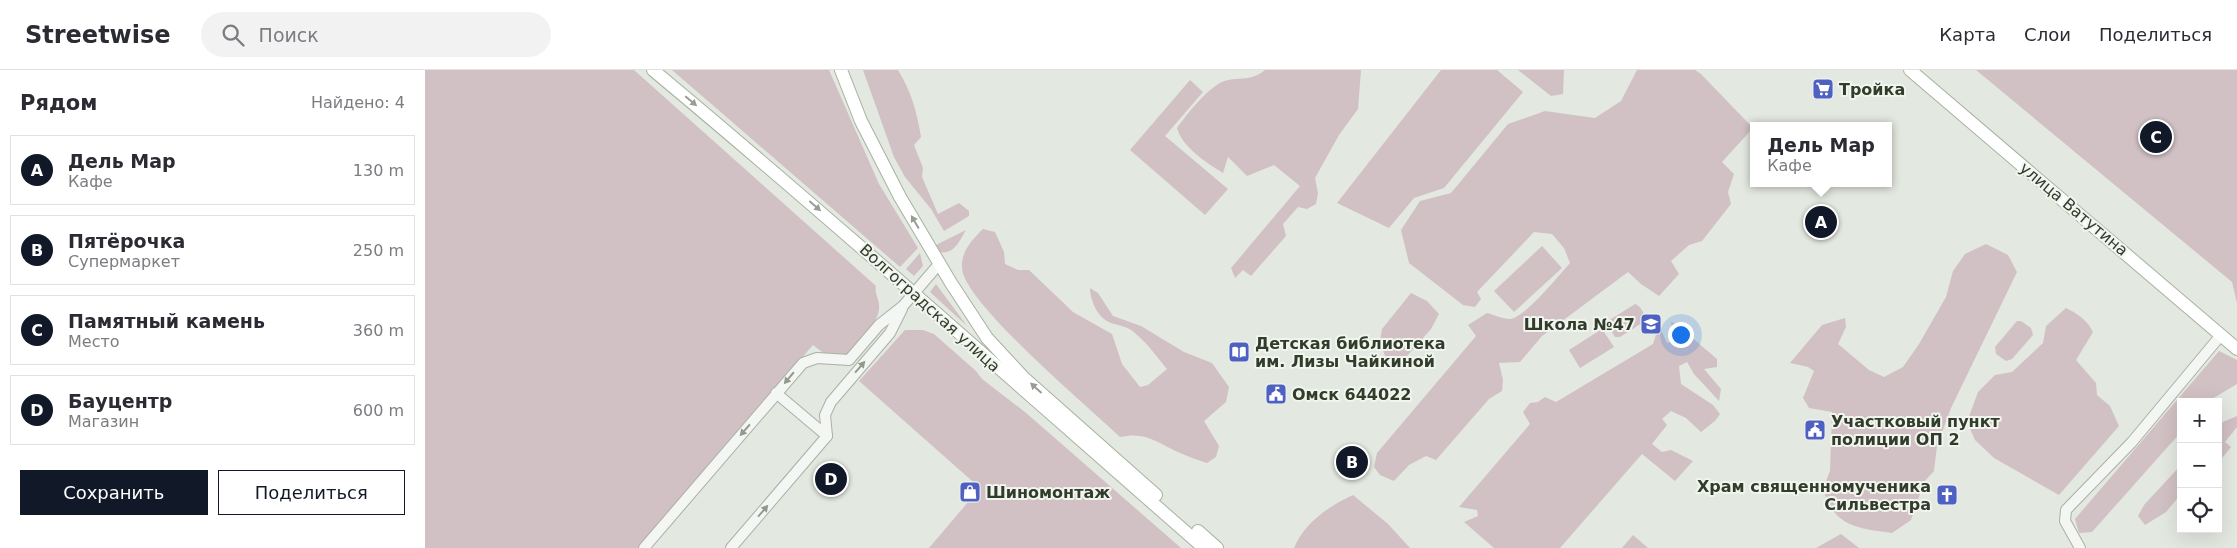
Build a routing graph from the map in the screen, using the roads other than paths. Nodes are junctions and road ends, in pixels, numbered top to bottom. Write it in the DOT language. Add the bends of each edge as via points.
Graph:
graph roads {
  1 [pos="653,70"];
  2 [pos="841,70"];
  3 [pos="1910,70"];
  4 [pos="939,264"];
  5 [pos="915,293"];
  6 [pos="903,306"];
  7 [pos="2221,335"];
  8 [pos="2237,349"];
  9 [pos="776,393"];
  10 [pos="827,436"];
  11 [pos="644,548"];
  12 [pos="731,548"];
  13 [pos="1204,548"];
  14 [pos="1217,548"];
  15 [pos="2080,548"];
  1 -- 5 [label="main road, Волгоградская улица, one-way"];
  4 -- 2 [label="main road, Волгоградская улица, one-way" via="899,197 865,130"];
  3 -- 7 [label="main road, улица Ватутина"];
  4 -- 5 [label="street"];
  14 -- 4 [label="main road, Волгоградская улица, one-way" via="1004,358 987,338"];
  5 -- 6 [label="street"];
  5 -- 13 [label="main road, Волгоградская улица"];
  6 -- 9 [label="street, one-way" via="879,325 849,360 809,359"];
  10 -- 6 [label="street, one-way" via="825,415 831,402 890,333"];
  7 -- 8 [label="main road, улица Ватутина"];
  7 -- 15 [label="street" via="2132,442 2066,510 2065,521"];
  9 -- 10 [label="street"];
  9 -- 11 [label="street, one-way"];
  12 -- 10 [label="street, one-way"];
}
